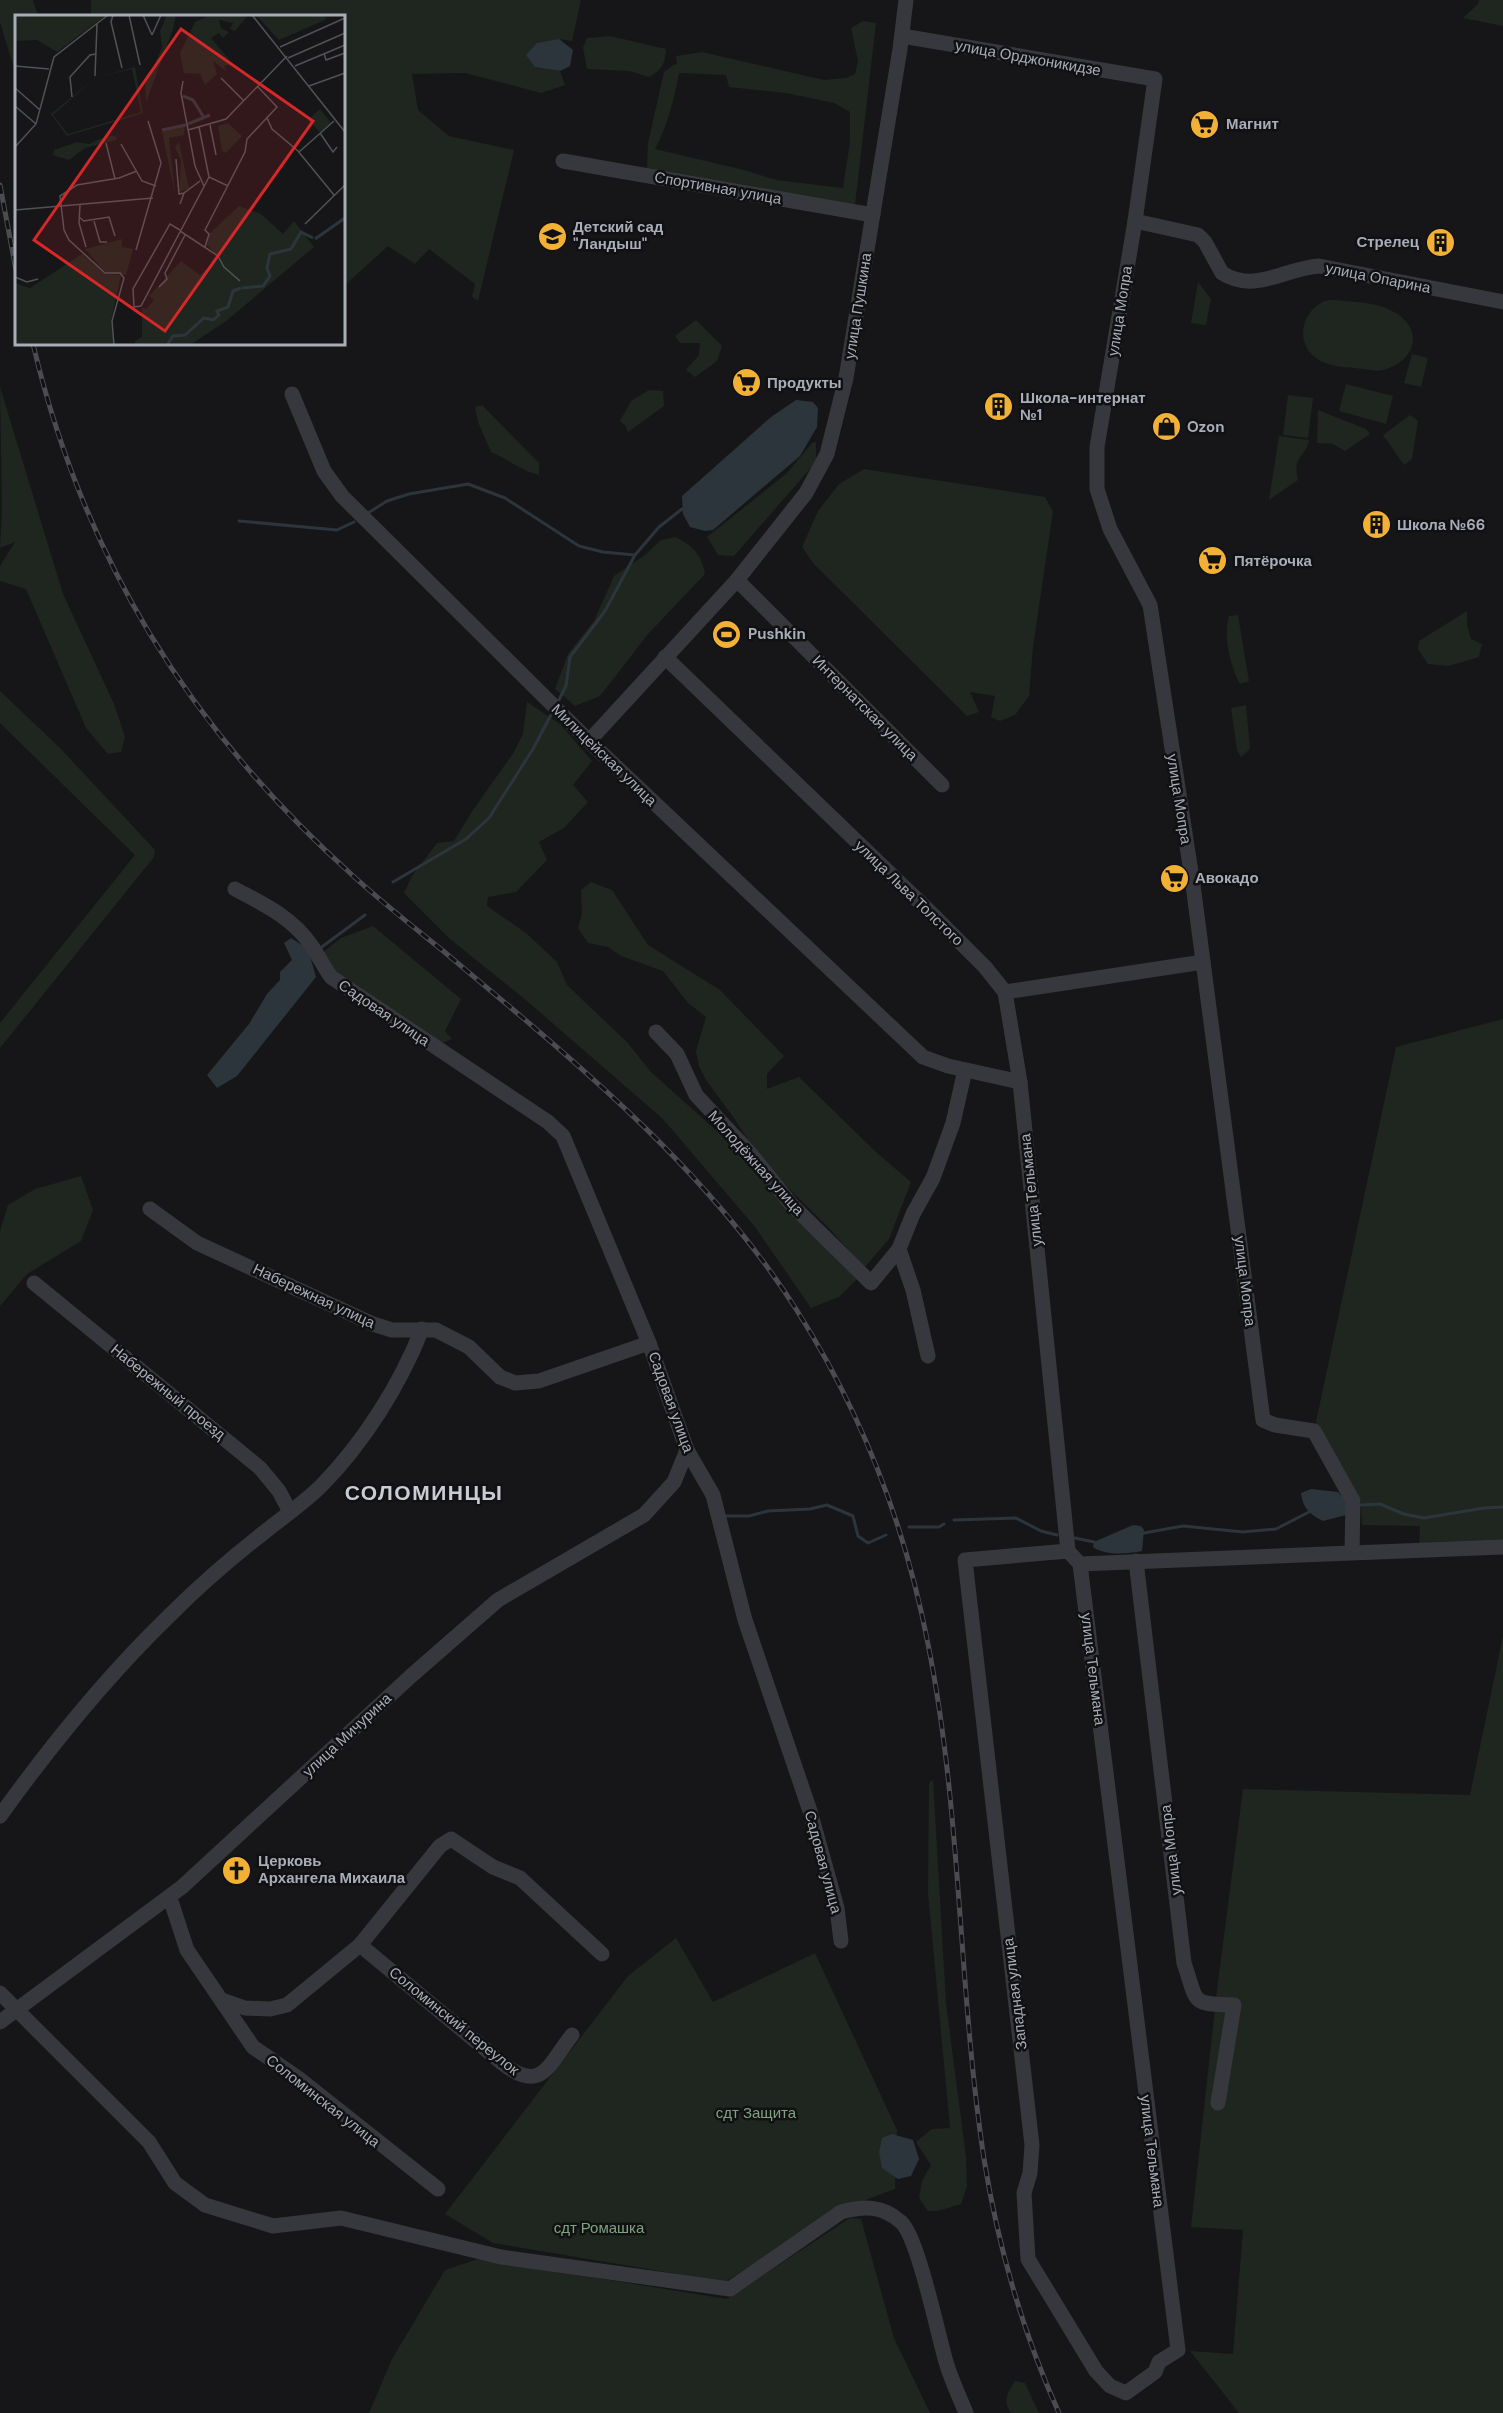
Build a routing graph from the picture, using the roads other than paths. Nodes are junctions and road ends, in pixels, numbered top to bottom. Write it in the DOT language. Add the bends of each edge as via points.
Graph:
graph roads {
  1 [pos="906,0"];
  2 [pos="902,36"];
  3 [pos="1155,79"];
  4 [pos="563,161"];
  5 [pos="873,215"];
  6 [pos="1135,222"];
  7 [pos="1503,302"];
  8 [pos="292,394"];
  9 [pos="737,580"];
  10 [pos="665,657"];
  11 [pos="589,741"];
  12 [pos="942,785"];
  13 [pos="234,889"];
  14 [pos="1203,962"];
  15 [pos="1005,992"];
  16 [pos="656,1032"];
  17 [pos="965,1070"];
  18 [pos="1020,1082"];
  19 [pos="150,1209"];
  20 [pos="899,1249"];
  21 [pos="34,1283"];
  22 [pos="422,1329"];
  23 [pos="649,1343"];
  24 [pos="928,1356"];
  25 [pos="687,1450"];
  26 [pos="290,1512"];
  27 [pos="1503,1547"];
  28 [pos="1068,1551"];
  29 [pos="1352,1552"];
  30 [pos="1136,1562"];
  31 [pos="1080,1564"];
  32 [pos="0,1816"];
  33 [pos="170,1898"];
  34 [pos="841,1941"];
  35 [pos="360,1945"];
  36 [pos="602,1954"];
  37 [pos="0,1993"];
  38 [pos="222,2000"];
  39 [pos="15,2009"];
  40 [pos="0,2022"];
  41 [pos="572,2035"];
  42 [pos="1218,2103"];
  43 [pos="438,2189"];
  44 [pos="1178,2350"];
  45 [pos="966,2413"];
  1 -- 2 [label="street, улица Пушкина"];
  2 -- 3 [label="street, улица Орджоникидзе"];
  2 -- 5 [label="street, улица Пушкина"];
  3 -- 6 [label="street, улица Мопра"];
  4 -- 5 [label="street, Спортивная улица"];
  5 -- 9 [label="street, улица Пушкина" via="846,378 827,454 806,494"];
  6 -- 7 [label="street, улица Опарина" via="1198,234 1220,271 1236,279 1265,280 1319,266"];
  6 -- 14 [label="street, улица Мопра" via="1097,447 1097,489 1110,529 1150,605"];
  8 -- 11 [label="street, Милицейская улица" via="324,471 338,492"];
  9 -- 10 [label="street, улица Пушкина"];
  9 -- 12 [label="street, Интернатская улица"];
  10 -- 11 [label="street, улица Пушкина"];
  10 -- 15 [label="street, улица Льва Толстого" via="938,920"];
  11 -- 17 [label="street, Милицейская улица" via="923,1057"];
  13 -- 23 [label="street, Садовая улица" via="276,910 292,924 312,946 331,977 548,1122 562,1136"];
  14 -- 15 [label="street"];
  14 -- 29 [label="street, улица Мопра" via="1263,1420 1314,1431 1353,1501"];
  15 -- 18 [label="street, улица Тельмана"];
  16 -- 20 [label="street, Молодёжная улица" via="677,1054 696,1095 791,1204 871,1283"];
  17 -- 18 [label="street, Милицейская улица"];
  17 -- 20 [label="street" via="953,1123 933,1178"];
  18 -- 28 [label="street, улица Тельмана"];
  19 -- 22 [label="street, Набережная улица" via="197,1243 373,1324 392,1330"];
  20 -- 24 [label="street"];
  21 -- 26 [label="street, Набережный проезд" via="260,1468"];
  22 -- 23 [label="street, Набережная улица" via="436,1330 469,1347 500,1377 515,1383 539,1380"];
  22 -- 26 [label="street" via="367,1431 322,1486"];
  23 -- 25 [label="street, Садовая улица"];
  25 -- 33 [label="street, улица Мичурина" via="674,1482 644,1515 498,1600"];
  25 -- 34 [label="street, Садовая улица" via="713,1495 745,1620 810,1811 837,1908"];
  26 -- 32 [label="street" via="169,1615 36,1766"];
  27 -- 29 [label="street"];
  28 -- 31 [label="street"];
  28 -- 44 [label="street, Западная улица" via="965,1560 1032,2145 1024,2193 1028,2259 1096,2371 1110,2386 1126,2393 1155,2372 1158,2362"];
  29 -- 30 [label="street"];
  30 -- 31 [label="street"];
  30 -- 42 [label="street, улица Мопра" via="1184,1963 1196,2000 1203,2004 1234,2005"];
  31 -- 44 [label="street, улица Тельмана"];
  33 -- 38 [label="street, Соломинская улица" via="187,1950"];
  33 -- 39 [label="street, улица Мичурина"];
  35 -- 36 [label="street" via="440,1846 451,1839 492,1867 520,1878"];
  35 -- 38 [label="street" via="287,2005 245,2008"];
  35 -- 41 [label="street, Соломинский переулок" via="501,2063 522,2076 541,2074"];
  37 -- 39 [label="street"];
  38 -- 43 [label="street, Соломинская улица" via="253,2046"];
  39 -- 40 [label="street, улица Мичурина"];
  39 -- 45 [label="street" via="149,2142 175,2182 205,2205 273,2226 341,2218 501,2257 729,2289 841,2212 862,2207 886,2212 903,2223 913,2242 947,2364"];
}
